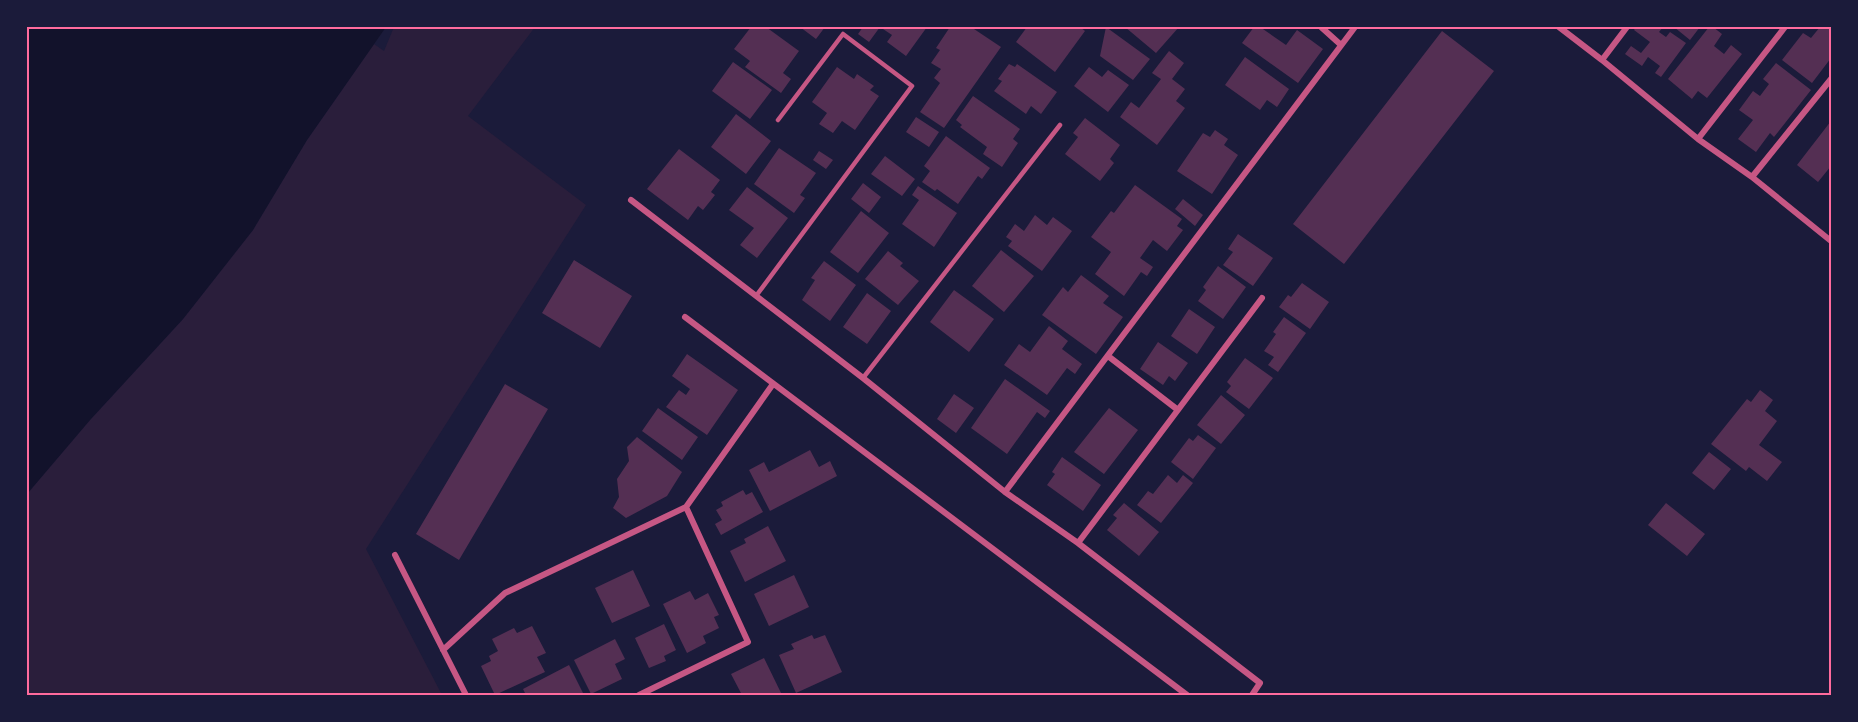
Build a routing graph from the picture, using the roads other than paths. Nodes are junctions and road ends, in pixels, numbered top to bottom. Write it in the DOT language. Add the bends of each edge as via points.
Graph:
graph roads {
  1 [pos="1320,27"];
  2 [pos="1355,27"];
  3 [pos="1559,27"];
  4 [pos="1627,27"];
  5 [pos="1785,27"];
  6 [pos="1341,45"];
  7 [pos="1602,60"];
  8 [pos="1831,79"];
  9 [pos="778,120"];
  10 [pos="1060,125"];
  11 [pos="1698,139"];
  12 [pos="1752,177"];
  13 [pos="631,200"];
  14 [pos="1831,241"];
  15 [pos="756,296"];
  16 [pos="1262,298"];
  17 [pos="685,317"];
  18 [pos="1108,356"];
  19 [pos="863,378"];
  20 [pos="773,384"];
  21 [pos="1178,410"];
  22 [pos="1005,492"];
  23 [pos="686,507"];
  24 [pos="1078,543"];
  25 [pos="395,555"];
  26 [pos="443,650"];
  27 [pos="466,695"];
  28 [pos="639,695"];
  29 [pos="1186,695"];
  30 [pos="1252,695"];
  1 -- 6 [label="street"];
  2 -- 6 [label="street"];
  3 -- 7 [label="street"];
  4 -- 7 [label="street"];
  5 -- 11 [label="street"];
  6 -- 18 [label="street"];
  7 -- 11 [label="street"];
  8 -- 12 [label="street"];
  9 -- 15 [label="lane" via="843,34 912,86"];
  10 -- 19 [label="lane"];
  11 -- 12 [label="street"];
  12 -- 14 [label="street"];
  13 -- 15 [label="street"];
  15 -- 19 [label="street"];
  16 -- 21 [label="street"];
  17 -- 20 [label="street"];
  18 -- 21 [label="street"];
  18 -- 22 [label="street"];
  19 -- 22 [label="street"];
  20 -- 23 [label="street"];
  20 -- 29 [label="street"];
  21 -- 24 [label="street"];
  22 -- 24 [label="street"];
  23 -- 26 [label="street" via="505,593"];
  23 -- 28 [label="street" via="748,642"];
  24 -- 30 [label="street" via="1260,683"];
  25 -- 26 [label="street"];
  26 -- 27 [label="street"];
}
